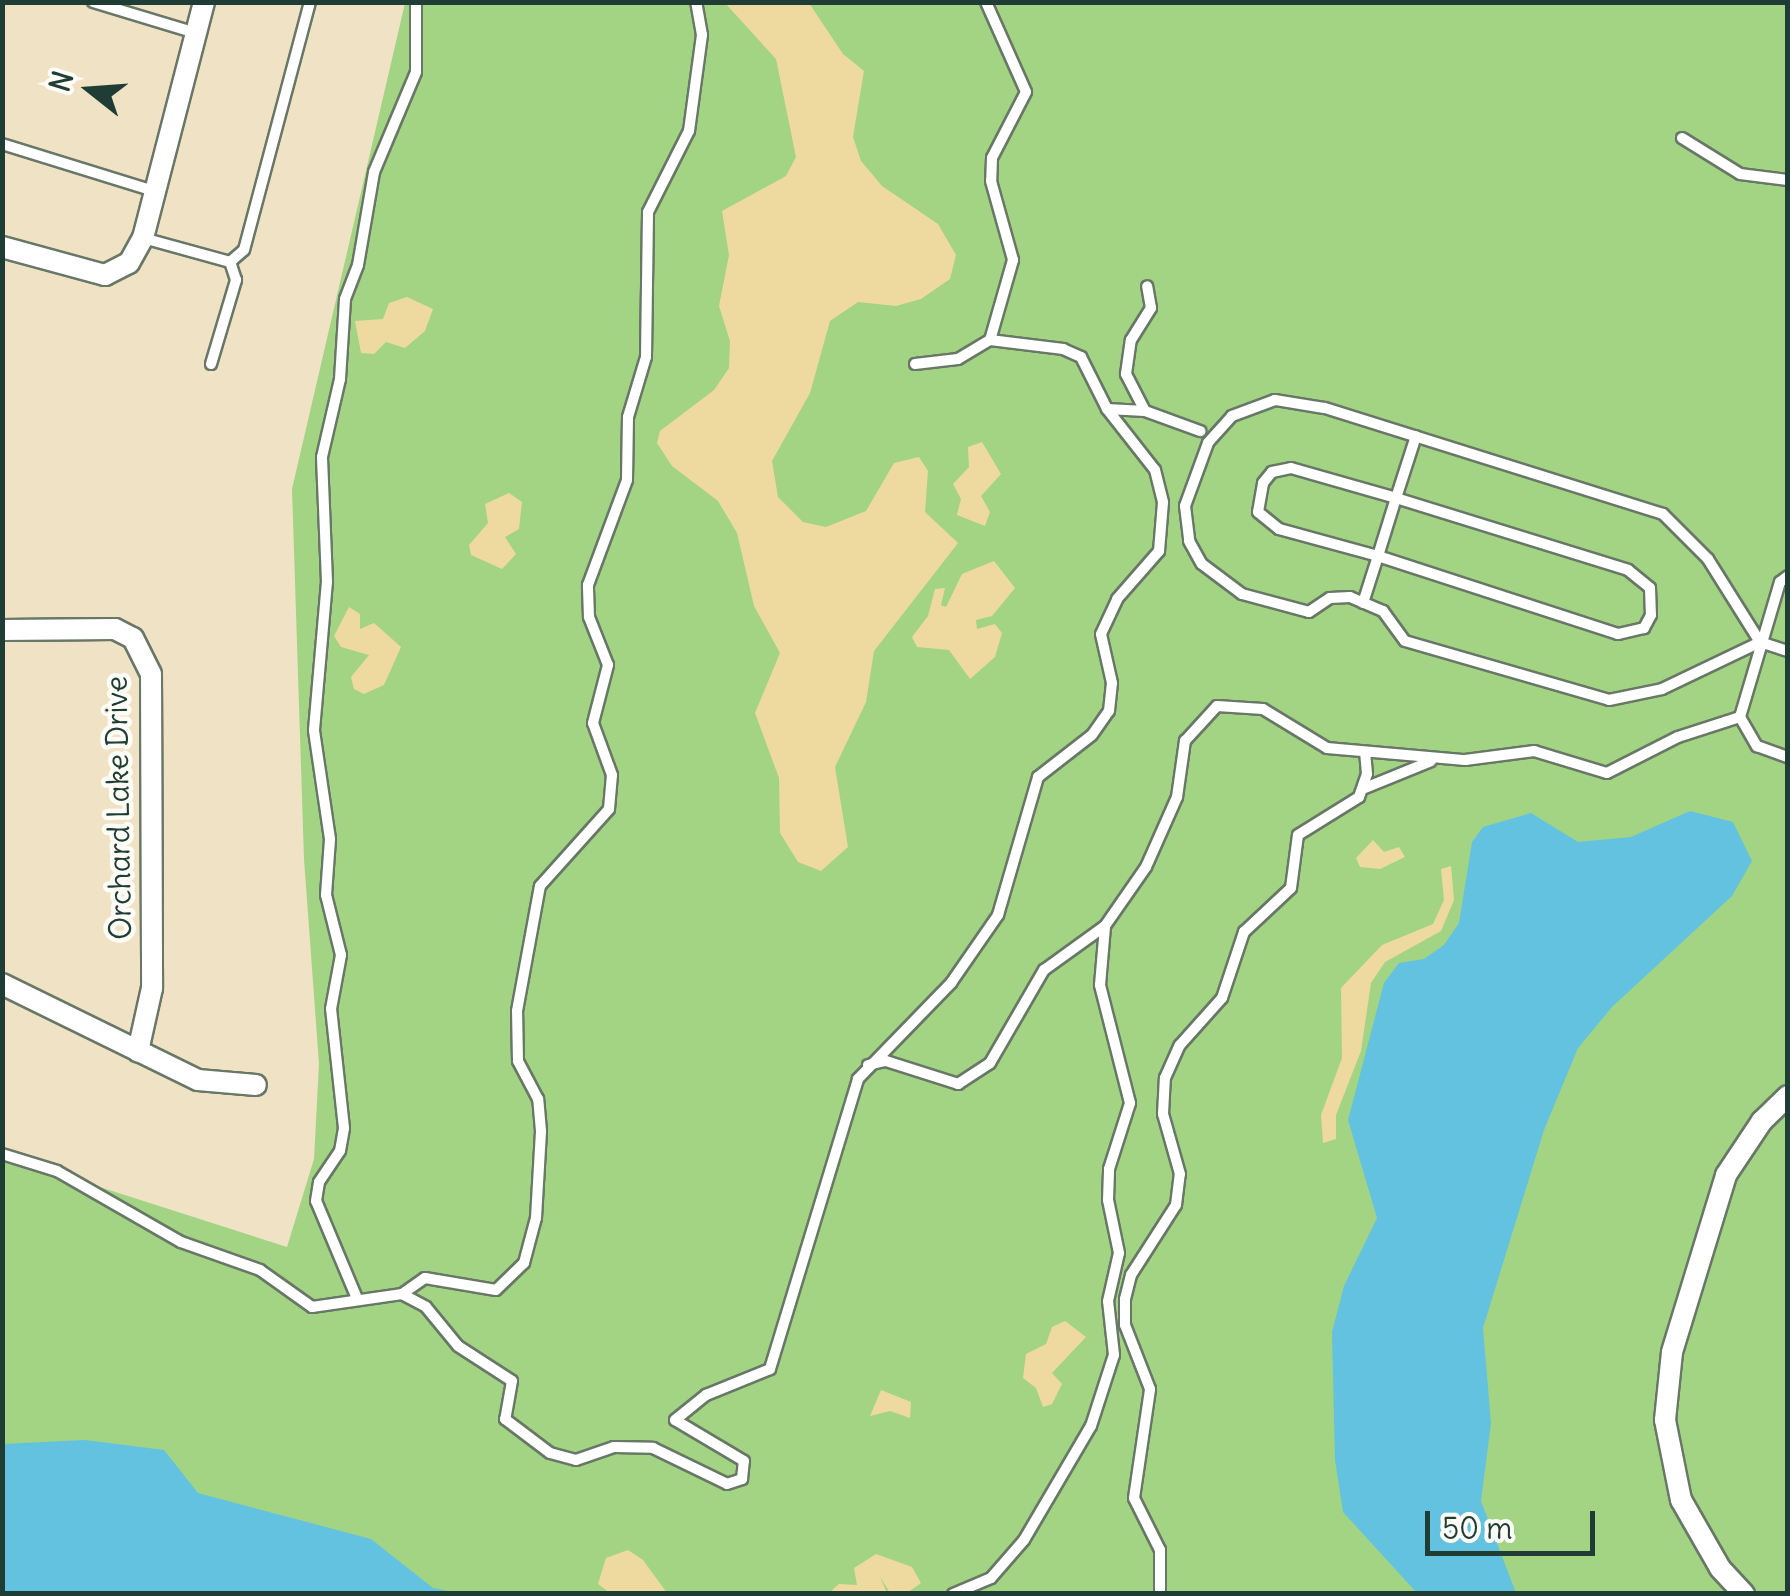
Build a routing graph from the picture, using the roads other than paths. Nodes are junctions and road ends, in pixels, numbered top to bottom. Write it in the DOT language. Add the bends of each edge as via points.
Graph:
graph roads {
  1 [pos="92,2"];
  2 [pos="204,2"];
  3 [pos="310,2"];
  4 [pos="416,2"];
  5 [pos="696,2"];
  6 [pos="986,2"];
  7 [pos="196,33"];
  8 [pos="1682,138"];
  9 [pos="2,144"];
  10 [pos="1788,180"];
  11 [pos="154,191"];
  12 [pos="143,238"];
  13 [pos="2,247"];
  14 [pos="230,262"];
  15 [pos="1147,286"];
  16 [pos="990,340"];
  17 [pos="211,364"];
  18 [pos="915,364"];
  19 [pos="1108,409"];
  20 [pos="1145,411"];
  21 [pos="1200,431"];
  22 [pos="1416,436"];
  23 [pos="1396,498"];
  24 [pos="1378,556"];
  25 [pos="1788,576"];
  26 [pos="1363,603"];
  27 [pos="2,630"];
  28 [pos="1760,642"];
  29 [pos="1788,651"];
  30 [pos="1740,717"];
  31 [pos="1365,752"];
  32 [pos="1788,757"];
  33 [pos="1465,760"];
  34 [pos="1359,797"];
  35 [pos="1105,926"];
  36 [pos="2,984"];
  37 [pos="138,1051"];
  38 [pos="868,1065"];
  39 [pos="256,1085"];
  40 [pos="1788,1096"];
  41 [pos="2,1154"];
  42 [pos="402,1294"];
  43 [pos="356,1296"];
  44 [pos="953,1594"];
  45 [pos="1160,1594"];
  46 [pos="1744,1594"];
  1 -- 7 [label="lane"];
  2 -- 7 [label="street"];
  3 -- 14 [label="lane" via="244,250"];
  4 -- 43 [label="lane" via="416,72 374,172 345,299 340,379 322,457 327,582 314,730 330,839 326,895 341,955 331,1008 344,1128 316,1201"];
  5 -- 42 [label="lane" via="702,36 689,131 648,212 647,344 626,434 627,480 588,586 589,617 608,665 593,723 612,774 610,809 540,886 516,1010 518,1061 538,1099 531,1243 514,1276 496,1290 425,1278"];
  6 -- 16 [label="lane" via="1026,92 992,158 991,181 1013,260"];
  7 -- 11 [label="street"];
  8 -- 10 [label="lane" via="1740,174"];
  9 -- 11 [label="lane"];
  11 -- 12 [label="street"];
  12 -- 13 [label="street" via="129,263 105,275"];
  12 -- 14 [label="lane"];
  14 -- 17 [label="lane" via="236,280"];
  15 -- 20 [label="lane" via="1151,308 1126,357 1126,374"];
  16 -- 18 [label="lane" via="958,359"];
  16 -- 19 [label="lane" via="1072,351"];
  19 -- 20 [label="lane"];
  19 -- 38 [label="lane" via="1155,470 1163,502 1159,551 1117,599 1101,634 1112,683 1108,711 1092,736 1038,777 998,916 950,983"];
  20 -- 21 [label="lane"];
  22 -- 23 [label="lane"];
  22 -- 26 [label="lane" via="1275,400 1232,416 1208,442 1195,470 1185,506 1188,541 1226,586 1309,612 1330,598"];
  22 -- 28 [label="lane" via="1663,514 1708,558"];
  23 -- 24 [label="lane"];
  23 -- 24 [label="lane" via="1291,468 1272,472 1258,499 1265,523"];
  23 -- 24 [label="lane" via="1628,570 1650,588 1651,615 1644,628 1618,634"];
  24 -- 26 [label="lane"];
  25 -- 28 [label="lane" via="1780,582"];
  26 -- 28 [label="lane" via="1383,611 1405,641 1609,700 1662,689"];
  27 -- 37 [label="street, Orchard Lake Drive" via="115,629 133,638 151,674 152,988"];
  28 -- 29 [label="lane"];
  28 -- 30 [label="lane"];
  30 -- 32 [label="lane" via="1757,746"];
  30 -- 33 [label="lane" via="1678,737 1607,773 1534,751"];
  31 -- 33 [label="lane"];
  31 -- 34 [label="lane" via="1368,774"];
  31 -- 35 [label="lane" via="1308,742 1263,709 1217,706 1185,742 1178,797 1146,868"];
  33 -- 34 [label="lane" via="1392,772 1370,782"];
  34 -- 45 [label="lane" via="1298,835 1291,888 1244,932 1222,998 1180,1045 1165,1078 1162,1104 1179,1190 1125,1299 1125,1325 1150,1389 1134,1498 1163,1558"];
  35 -- 38 [label="lane" via="1044,970 990,1063 972,1077 938,1082 886,1061"];
  35 -- 44 [label="lane" via="1100,984 1130,1102 1109,1169 1108,1200 1120,1253 1108,1301 1114,1355 1092,1426 1024,1540 991,1578"];
  36 -- 37 [label="street"];
  37 -- 39 [label="street" via="198,1080"];
  38 -- 42 [label="lane" via="846,1106 770,1369 706,1394 674,1420 744,1462 736,1482 654,1448 614,1447 576,1460 550,1452 506,1419 512,1382 458,1346 426,1307"];
  40 -- 46 [label="street" via="1762,1121 1726,1175 1672,1352 1665,1420 1681,1500 1720,1568"];
  41 -- 43 [label="lane" via="57,1171 181,1242 260,1270 312,1307 329,1308"];
  42 -- 43 [label="lane"];
}
